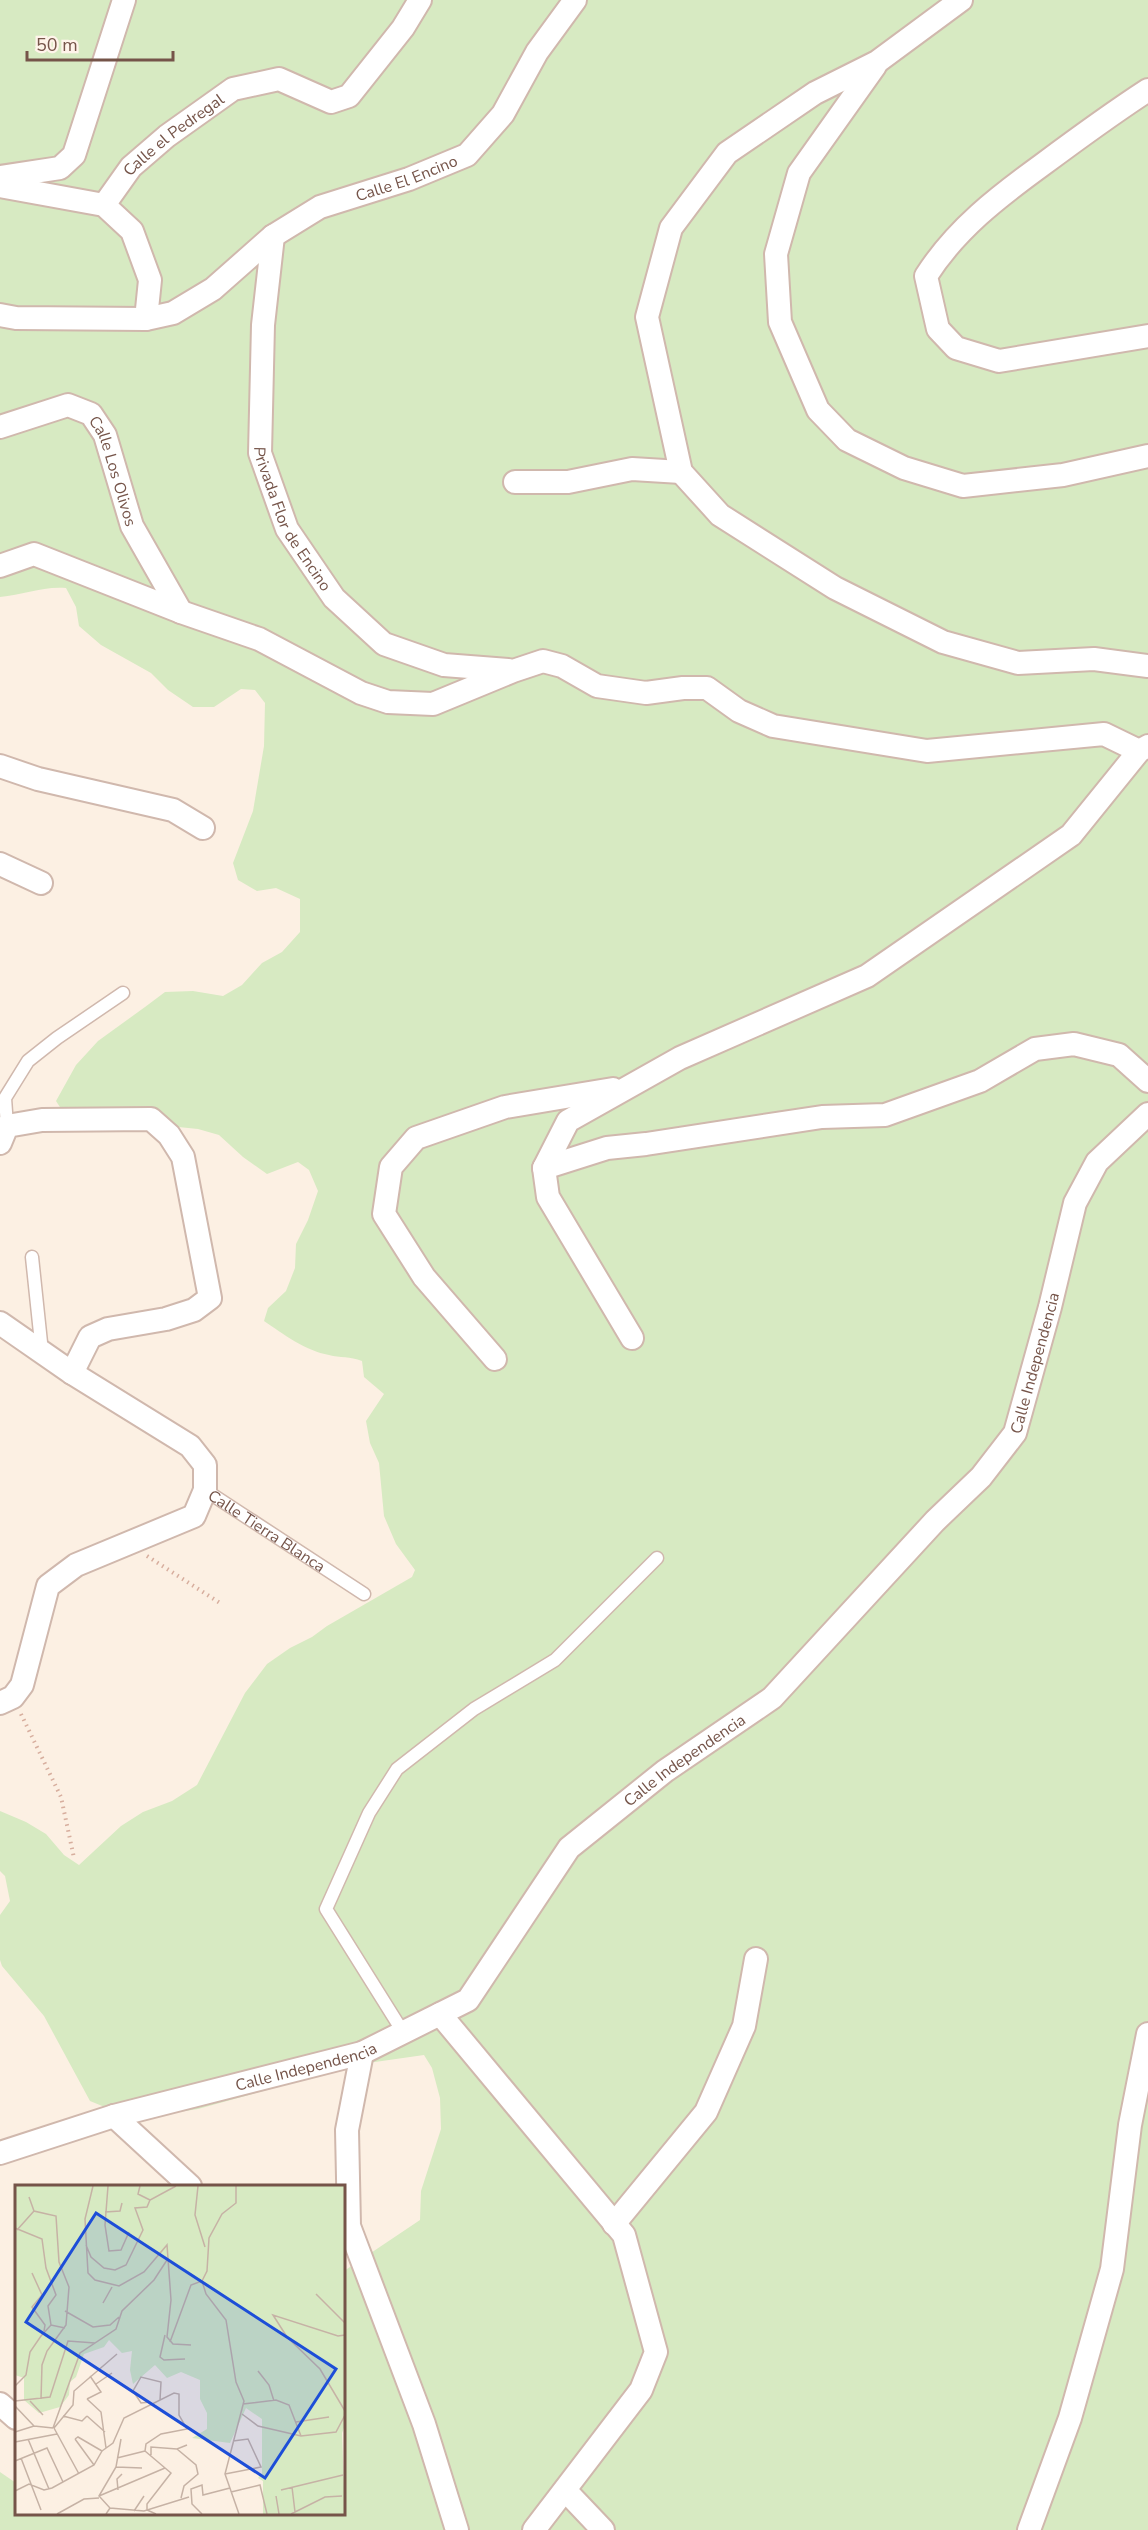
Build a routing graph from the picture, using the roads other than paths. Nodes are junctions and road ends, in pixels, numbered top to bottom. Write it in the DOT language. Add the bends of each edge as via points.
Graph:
graph roads {
  1 [pos="124,0"];
  2 [pos="420,0"];
  3 [pos="575,0"];
  4 [pos="961,0"];
  5 [pos="877,62"];
  6 [pos="1148,90"];
  7 [pos="0,177"];
  8 [pos="0,186"];
  9 [pos="104,205"];
  10 [pos="273,236"];
  11 [pos="0,315"];
  12 [pos="146,319"];
  13 [pos="1148,336"];
  14 [pos="0,427"];
  15 [pos="1148,456"];
  16 [pos="681,472"];
  17 [pos="515,482"];
  18 [pos="0,566"];
  19 [pos="181,612"];
  20 [pos="1148,666"];
  21 [pos="513,671"];
  22 [pos="1143,748"];
  23 [pos="0,766"];
  24 [pos="203,828"];
  25 [pos="0,864"];
  26 [pos="41,883"];
  27 [pos="123,993"];
  28 [pos="1148,1081"];
  29 [pos="630,1086"];
  30 [pos="1148,1114"];
  31 [pos="3,1135"];
  32 [pos="544,1168"];
  33 [pos="32,1257"];
  34 [pos="0,1306"];
  35 [pos="0,1323"];
  36 [pos="632,1338"];
  37 [pos="39,1351"];
  38 [pos="495,1359"];
  39 [pos="72,1373"];
  40 [pos="205,1490"];
  41 [pos="657,1558"];
  42 [pos="364,1594"];
  43 [pos="6,1700"];
  44 [pos="756,1959"];
  45 [pos="440,2014"];
  46 [pos="403,2032"];
  47 [pos="1148,2034"];
  48 [pos="362,2053"];
  49 [pos="114,2116"];
  50 [pos="0,2153"];
  51 [pos="188,2185"];
  52 [pos="614,2224"];
  53 [pos="0,2404"];
  54 [pos="15,2417"];
  55 [pos="565,2490"];
  56 [pos="457,2530"];
  57 [pos="534,2530"];
  58 [pos="603,2530"];
  59 [pos="1029,2530"];
  1 -- 7 [label="street" via="74,155 60,168"];
  2 -- 9 [label="street, Calle el Pedregal" via="349,96 331,102 279,79 232,89 131,167"];
  3 -- 10 [label="street, Calle El Encino" via="537,52 504,114 467,154 409,179 320,207"];
  4 -- 5 [label="street"];
  5 -- 15 [label="street" via="799,173 776,254 780,321 818,410 847,440 904,468 963,486 1063,474"];
  5 -- 16 [label="street" via="815,93 727,153 670,228 647,317"];
  6 -- 13 [label="street" via="984,207 940,253 926,276 939,328 956,348 999,361"];
  8 -- 9 [label="street"];
  9 -- 12 [label="street" via="132,231 150,280"];
  10 -- 12 [label="street, Calle El Encino" via="213,289 172,313"];
  10 -- 21 [label="street, Privada Flor de Encino" via="262,325 260,453 287,529 334,598 384,644 444,665"];
  11 -- 12 [label="street"];
  14 -- 19 [label="street, Calle Los Olivos" via="68,405 91,414 105,435 132,526"];
  16 -- 17 [label="street" via="632,469 568,482"];
  16 -- 20 [label="street" via="720,515 740,528 836,588 943,642 1018,663 1094,659"];
  18 -- 19 [label="street" via="34,554"];
  19 -- 21 [label="street" via="259,639 362,693 388,702 433,704"];
  21 -- 22 [label="street" via="543,661 562,666 597,686 646,693 708,688 739,711 773,726 927,751 1104,734"];
  22 -- 29 [label="street" via="1071,835 867,976 680,1058"];
  23 -- 24 [label="street" via="38,779 173,810"];
  25 -- 26 [label="street"];
  27 -- 31 [label="lane" via="28,1061 5,1098"];
  28 -- 32 [label="street" via="1119,1055 1074,1044 1035,1049 980,1081 885,1115 822,1117 607,1148"];
  29 -- 32 [label="street" via="568,1121"];
  29 -- 38 [label="street" via="505,1107 416,1138 391,1167 384,1214 424,1277"];
  30 -- 45 [label="street, Calle Independencia" via="1097,1162 1076,1203 1014,1433 981,1477 935,1521 772,1698 665,1771 569,1848 468,2000"];
  31 -- 39 [label="street" via="42,1120 151,1119 169,1135 183,1157 210,1298 194,1310 108,1329 90,1337"];
  32 -- 36 [label="street" via="548,1197"];
  33 -- 37 [label="lane"];
  34 -- 37 [label="street"];
  35 -- 37 [label="street"];
  37 -- 39 [label="street, Calle Tierra Blanca"];
  39 -- 40 [label="street, Calle Tierra Blanca" via="190,1446 205,1465"];
  40 -- 42 [label="lane, Calle Tierra Blanca"];
  40 -- 43 [label="street" via="194,1516 76,1565 48,1586 22,1685"];
  41 -- 46 [label="lane" via="555,1660 474,1709 397,1768 369,1813 327,1909"];
  44 -- 52 [label="street" via="744,2026 706,2112"];
  45 -- 46 [label="street, Calle Independencia"];
  45 -- 52 [label="street"];
  46 -- 48 [label="street, Calle Independencia"];
  47 -- 59 [label="street" via="1130,2125 1112,2269 1070,2418"];
  48 -- 49 [label="street, Calle Independencia"];
  48 -- 56 [label="street" via="347,2130 349,2226 424,2424"];
  49 -- 50 [label="street, Calle Independencia"];
  49 -- 51 [label="street"];
  52 -- 55 [label="street" via="624,2235 656,2352 641,2390"];
  53 -- 54 [label="street"];
  55 -- 57 [label="street"];
  55 -- 58 [label="street"];
}
